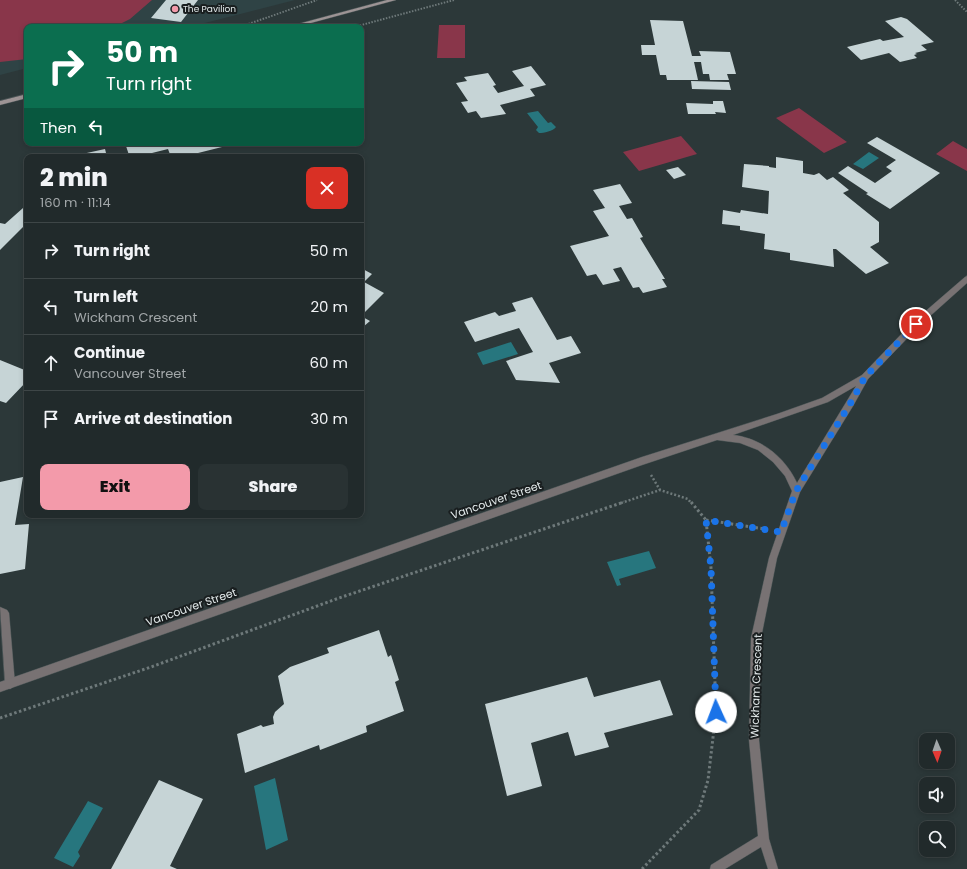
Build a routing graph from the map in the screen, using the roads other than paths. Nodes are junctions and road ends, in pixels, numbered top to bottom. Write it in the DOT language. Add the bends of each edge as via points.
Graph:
graph roads {
  1 [pos="393,0"];
  2 [pos="301,24"];
  3 [pos="24,97"];
  4 [pos="0,103"];
  5 [pos="967,279"];
  6 [pos="865,377"];
  7 [pos="714,437"];
  8 [pos="796,491"];
  9 [pos="0,611"];
  10 [pos="10,684"];
  11 [pos="0,687"];
  12 [pos="764,839"];
  13 [pos="715,869"];
  14 [pos="773,869"];
  1 -- 2 [label="street"];
  3 -- 4 [label="street"];
  5 -- 6 [label="street, Vancouver Street" via="916,324"];
  6 -- 7 [label="street, Vancouver Street" via="825,400"];
  6 -- 8 [label="street, Wickham Crescent"];
  7 -- 8 [label="street" via="743,440 759,446 784,468"];
  7 -- 10 [label="street, Vancouver Street"];
  8 -- 12 [label="street, Wickham Crescent" via="773,558 756,638 754,740"];
  9 -- 10 [label="street" via="4,613"];
  10 -- 11 [label="street, Vancouver Street"];
  12 -- 13 [label="street"];
  12 -- 14 [label="street, Wickham Crescent"];
}
